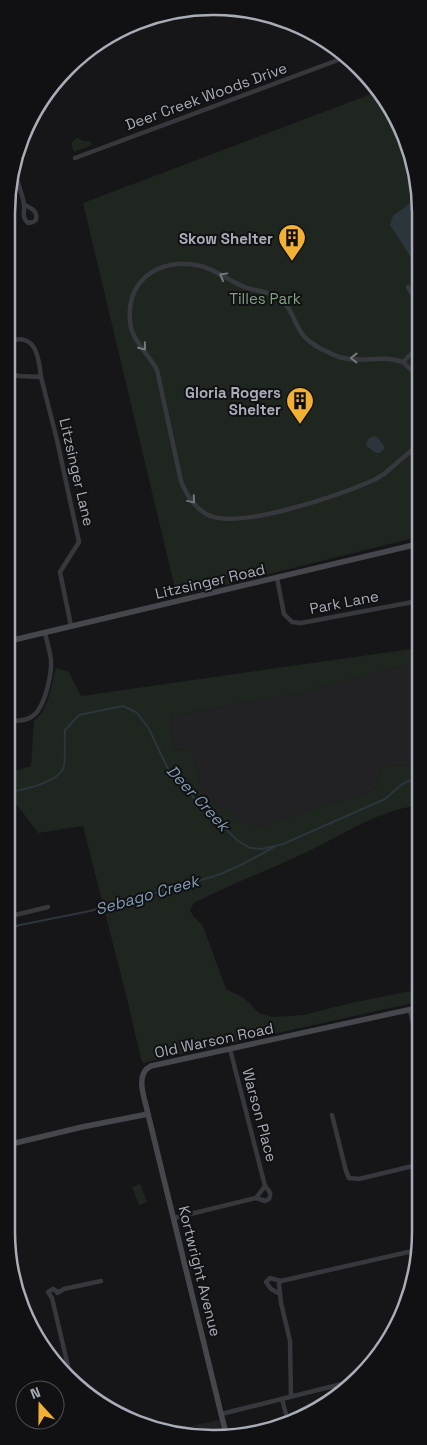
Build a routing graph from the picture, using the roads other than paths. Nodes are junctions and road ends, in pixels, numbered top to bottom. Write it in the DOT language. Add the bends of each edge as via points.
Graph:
graph roads {
  1 [pos="339,60"];
  2 [pos="76,158"];
  3 [pos="18,182"];
  4 [pos="25,205"];
  5 [pos="408,287"];
  6 [pos="412,293"];
  7 [pos="15,341"];
  8 [pos="412,353"];
  9 [pos="402,362"];
  10 [pos="412,371"];
  11 [pos="15,375"];
  12 [pos="41,377"];
  13 [pos="412,450"];
  14 [pos="412,545"];
  15 [pos="277,578"];
  16 [pos="412,602"];
  17 [pos="71,626"];
  18 [pos="44,633"];
  19 [pos="15,640"];
  20 [pos="15,721"];
  21 [pos="48,906"];
  22 [pos="15,915"];
  23 [pos="410,1010"];
  24 [pos="412,1019"];
  25 [pos="230,1049"];
  26 [pos="148,1114"];
  27 [pos="332,1115"];
  28 [pos="15,1143"];
  29 [pos="412,1166"];
  30 [pos="265,1186"];
  31 [pos="256,1198"];
  32 [pos="174,1218"];
  33 [pos="411,1251"];
  34 [pos="282,1280"];
  35 [pos="101,1281"];
  36 [pos="280,1294"];
  37 [pos="68,1367"];
  38 [pos="340,1384"];
  39 [pos="291,1396"];
  40 [pos="282,1399"];
  41 [pos="221,1414"];
  42 [pos="286,1416"];
  43 [pos="225,1430"];
  1 -- 2 [label="street, Deer Creek Woods Drive"];
  3 -- 4 [label="street"];
  5 -- 6 [label="street"];
  7 -- 12 [label="street, Litzsinger Lane" via="22,339 34,346"];
  8 -- 9 [label="street"];
  9 -- 10 [label="street"];
  9 -- 13 [label="street, one-way" via="387,357 339,357 304,335 276,296 243,287 201,266 178,264 158,269 143,277 133,294 132,330 157,370 181,481 192,502 207,515 240,518 289,510 374,480"];
  11 -- 12 [label="street"];
  12 -- 17 [label="street, Litzsinger Lane" via="80,542 60,572"];
  14 -- 15 [label="street, Litzsinger Road"];
  15 -- 16 [label="street, Park Lane" via="288,624"];
  15 -- 17 [label="street, Litzsinger Road"];
  17 -- 18 [label="street, Litzsinger Road"];
  18 -- 19 [label="street, Litzsinger Road"];
  18 -- 20 [label="street" via="51,669 43,700 36,714"];
  21 -- 22 [label="street"];
  23 -- 24 [label="street"];
  23 -- 25 [label="street, Old Warson Road"];
  25 -- 26 [label="street, Old Warson Road" via="147,1068 141,1078"];
  25 -- 30 [label="street, Warson Place"];
  26 -- 28 [label="street"];
  26 -- 32 [label="street, Kortwright Avenue"];
  27 -- 29 [label="street" via="349,1178 359,1180"];
  30 -- 31 [label="street, Warson Place"];
  30 -- 31 [label="street, Warson Place" via="270,1191 269,1199"];
  31 -- 32 [label="street, Warson Place"];
  32 -- 41 [label="street, Kortwright Avenue"];
  33 -- 34 [label="street"];
  34 -- 36 [label="street" via="278,1284"];
  34 -- 36 [label="street" via="270,1278 266,1282"];
  35 -- 37 [label="street" via="58,1292 52,1298"];
  36 -- 39 [label="street" via="290,1341"];
  38 -- 39 [label="street"];
  39 -- 40 [label="street"];
  40 -- 41 [label="street"];
  40 -- 42 [label="street"];
  41 -- 43 [label="street, Kortwright Avenue"];
}
